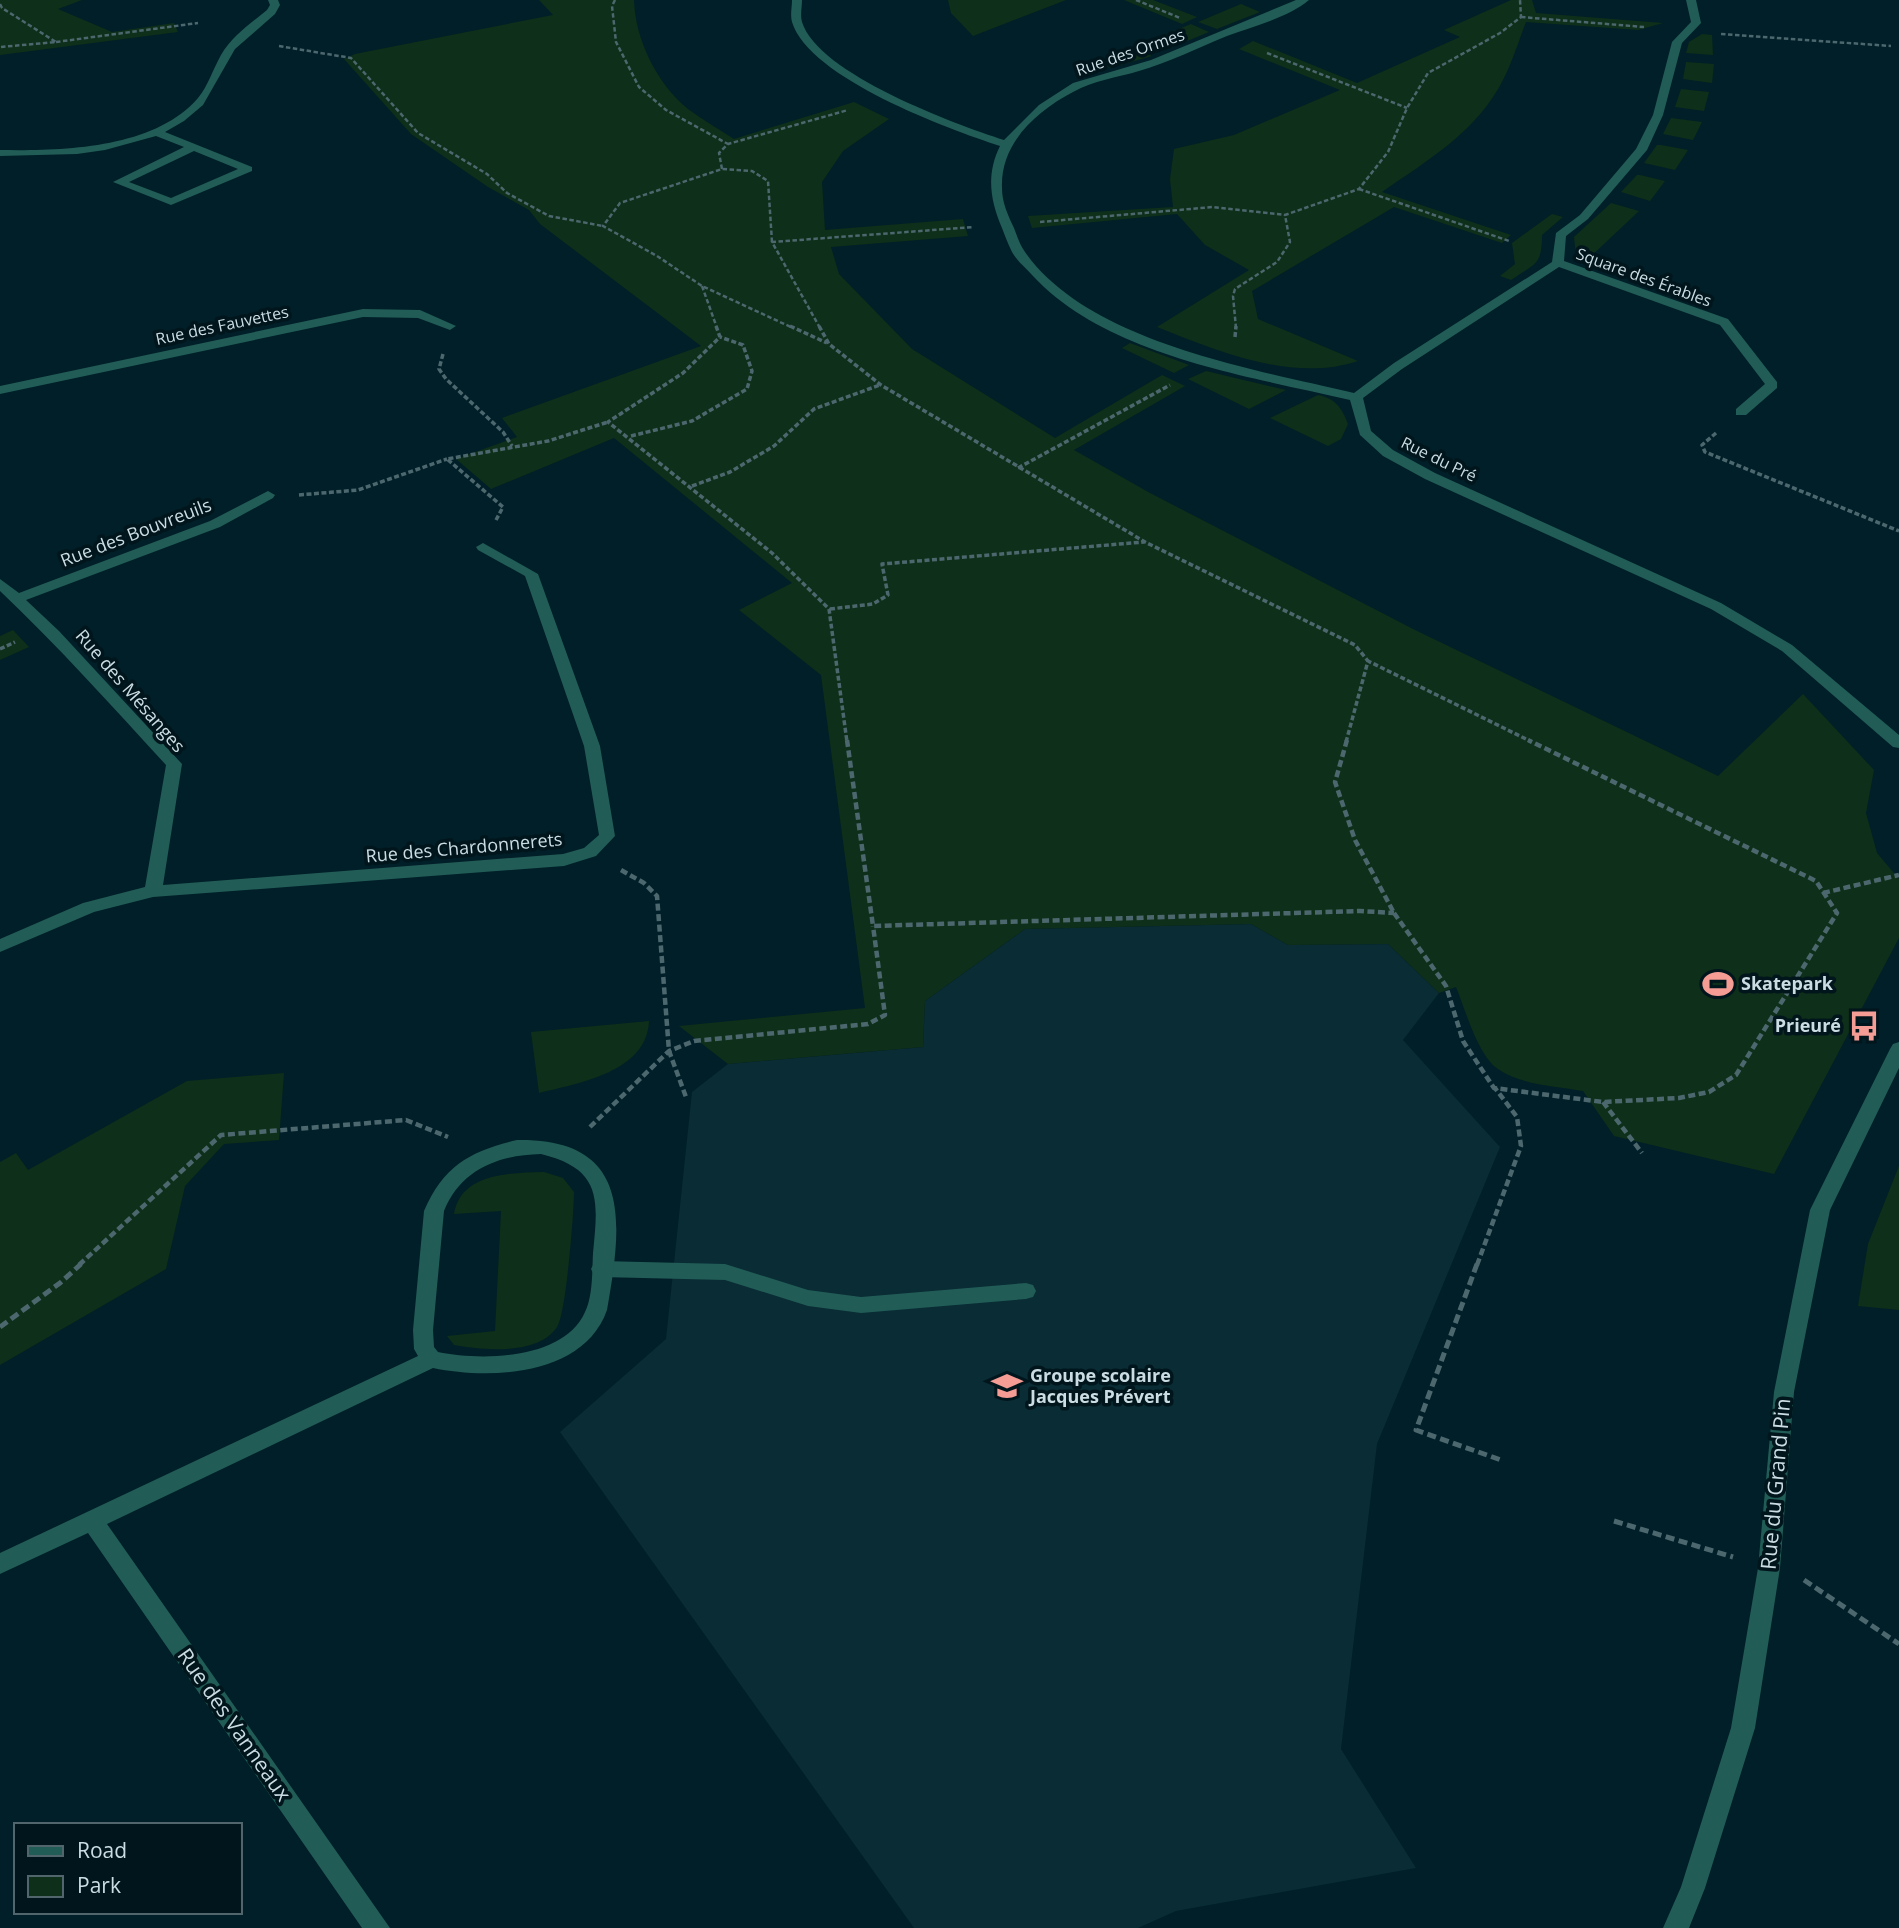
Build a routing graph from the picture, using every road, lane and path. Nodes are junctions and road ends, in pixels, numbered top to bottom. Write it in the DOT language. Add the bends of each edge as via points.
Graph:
graph roads {
  1 [pos="273,0"];
  2 [pos="615,0"];
  3 [pos="797,0"];
  4 [pos="1136,0"];
  5 [pos="1304,0"];
  6 [pos="1520,0"];
  7 [pos="1691,0"];
  8 [pos="0,4"];
  9 [pos="1521,17"];
  10 [pos="1189,21"];
  11 [pos="198,23"];
  12 [pos="1644,27"];
  13 [pos="1716,33"];
  14 [pos="56,42"];
  15 [pos="269,45"];
  16 [pos="1891,46"];
  17 [pos="0,47"];
  18 [pos="1258,49"];
  19 [pos="853,108"];
  20 [pos="1407,108"];
  21 [pos="155,131"];
  22 [pos="728,144"];
  23 [pos="1004,144"];
  24 [pos="193,147"];
  25 [pos="0,153"];
  26 [pos="722,169"];
  27 [pos="1359,189"];
  28 [pos="1285,215"];
  29 [pos="1040,222"];
  30 [pos="603,226"];
  31 [pos="966,228"];
  32 [pos="1509,241"];
  33 [pos="772,242"];
  34 [pos="1558,263"];
  35 [pos="702,286"];
  36 [pos="450,326"];
  37 [pos="720,337"];
  38 [pos="1234,343"];
  39 [pos="829,344"];
  40 [pos="439,369"];
  41 [pos="1175,382"];
  42 [pos="881,385"];
  43 [pos="0,390"];
  44 [pos="1356,397"];
  45 [pos="1741,412"];
  46 [pos="608,422"];
  47 [pos="631,436"];
  48 [pos="512,446"];
  49 [pos="447,459"];
  50 [pos="1017,468"];
  51 [pos="692,486"];
  52 [pos="268,495"];
  53 [pos="326,495"];
  54 [pos="498,518"];
  55 [pos="1899,531"];
  56 [pos="1145,542"];
  57 [pos="483,547"];
  58 [pos="0,583"];
  59 [pos="15,599"];
  60 [pos="830,609"];
  61 [pos="1368,661"];
  62 [pos="1899,743"];
  63 [pos="1899,875"];
  64 [pos="644,883"];
  65 [pos="153,891"];
  66 [pos="1823,893"];
  67 [pos="1395,913"];
  68 [pos="873,926"];
  69 [pos="0,946"];
  70 [pos="1899,1049"];
  71 [pos="669,1051"];
  72 [pos="1494,1088"];
  73 [pos="686,1097"];
  74 [pos="1603,1102"];
  75 [pos="406,1120"];
  76 [pos="564,1152"];
  77 [pos="1642,1153"];
  78 [pos="601,1269"];
  79 [pos="1026,1291"];
  80 [pos="0,1327"];
  81 [pos="432,1359"];
  82 [pos="1502,1460"];
  83 [pos="92,1521"];
  84 [pos="1614,1521"];
  85 [pos="1738,1558"];
  86 [pos="0,1564"];
  87 [pos="1798,1576"];
  88 [pos="1899,1644"];
  89 [pos="377,1928"];
  90 [pos="1676,1928"];
  1 -- 21 [label="street" via="271,12 230,49 197,106"];
  2 -- 22 [label="path" via="611,6 616,42 639,87 666,110"];
  3 -- 23 [label="street" via="797,22 837,67 923,113"];
  4 -- 10 [label="path"];
  5 -- 23 [label="street, Rue des Ormes" via="1191,48 1065,92 1036,112"];
  6 -- 9 [label="path"];
  7 -- 34 [label="street" via="1696,23 1677,42 1658,115 1641,150 1584,217 1560,235"];
  8 -- 14 [label="path"];
  9 -- 12 [label="path"];
  9 -- 20 [label="path" via="1429,74"];
  11 -- 14 [label="path"];
  13 -- 16 [label="path"];
  14 -- 17 [label="path"];
  15 -- 30 [label="path" via="351,58 418,133 487,174 507,193 550,216"];
  18 -- 20 [label="path"];
  19 -- 22 [label="path"];
  20 -- 27 [label="path" via="1388,152"];
  21 -- 24 [label="street"];
  21 -- 25 [label="street" via="67,152"];
  22 -- 26 [label="path" via="719,153"];
  23 -- 44 [label="street" via="995,190 1003,225 1020,255 1050,287 1107,323 1162,348"];
  24 -- 24 [label="street" via="248,169 171,202 119,182"];
  26 -- 30 [label="path" via="620,204"];
  26 -- 33 [label="path" via="752,171 768,181"];
  27 -- 28 [label="path"];
  27 -- 32 [label="path"];
  28 -- 29 [label="path" via="1213,207"];
  28 -- 38 [label="path" via="1290,242 1277,262 1236,289 1233,296 1237,317"];
  30 -- 35 [label="path"];
  31 -- 33 [label="path"];
  33 -- 39 [label="path"];
  34 -- 44 [label="street"];
  34 -- 45 [label="street, Square des Érables" via="1724,322 1772,384"];
  35 -- 37 [label="path"];
  35 -- 39 [label="path"];
  36 -- 43 [label="street, Rue des Fauvettes" via="420,314 363,313"];
  37 -- 46 [label="path" via="683,373"];
  37 -- 47 [label="path" via="743,345 752,371 747,389 692,422"];
  39 -- 42 [label="path"];
  40 -- 48 [label="path"];
  41 -- 50 [label="path"];
  42 -- 50 [label="path"];
  42 -- 51 [label="path" via="814,409 774,446 730,472"];
  44 -- 62 [label="street, Rue du Pré" via="1365,432 1388,453 1716,606 1787,648"];
  45 -- 55 [label="path" via="1704,442 1705,452"];
  46 -- 47 [label="path"];
  46 -- 48 [label="path" via="548,441"];
  47 -- 51 [label="path"];
  48 -- 49 [label="path"];
  49 -- 53 [label="path" via="358,490"];
  49 -- 54 [label="path" via="503,507"];
  50 -- 56 [label="path"];
  51 -- 60 [label="path"];
  52 -- 59 [label="street, Rue des Bouvreuils" via="215,524"];
  56 -- 60 [label="path" via="882,564 888,596 873,604"];
  56 -- 61 [label="path" via="1355,646"];
  57 -- 65 [label="street, Rue des Chardonnerets" via="531,574 592,746 607,835 590,852 564,860"];
  58 -- 59 [label="street, Rue des Mésanges"];
  59 -- 65 [label="street, Rue des Mésanges" via="54,634 174,764"];
  60 -- 68 [label="path"];
  61 -- 66 [label="path" via="1816,881"];
  61 -- 67 [label="path" via="1335,782 1355,840"];
  63 -- 66 [label="path"];
  64 -- 71 [label="path" via="657,896"];
  65 -- 69 [label="street, Rue des Chardonnerets" via="89,906"];
  66 -- 74 [label="path" via="1837,913 1736,1075 1709,1092"];
  67 -- 68 [label="path"];
  67 -- 72 [label="path" via="1446,986 1463,1041"];
  68 -- 71 [label="path" via="885,1015 868,1024 694,1041"];
  70 -- 90 [label="street, Rue du Grand Pin" via="1820,1210 1784,1392 1769,1567 1743,1728"];
  71 -- 73 [label="path"];
  71 -- 76 [label="path"];
  72 -- 74 [label="path"];
  72 -- 82 [label="path" via="1517,1117 1521,1146 1416,1430"];
  74 -- 77 [label="path"];
  75 -- 80 [label="path" via="220,1135 60,1283"];
  76 -- 78 [label="street" via="582,1160 604,1188 607,1205"];
  76 -- 81 [label="street" via="524,1147 490,1154 470,1164 441,1194 434,1211 424,1330 424,1349"];
  78 -- 79 [label="street" via="725,1272 808,1298 860,1305"];
  78 -- 81 [label="street" via="596,1316 556,1350 502,1365 454,1366"];
  81 -- 83 [label="street"];
  83 -- 86 [label="street"];
  83 -- 89 [label="street, Rue des Vanneaux"];
  84 -- 85 [label="path"];
  87 -- 88 [label="path"];
}
